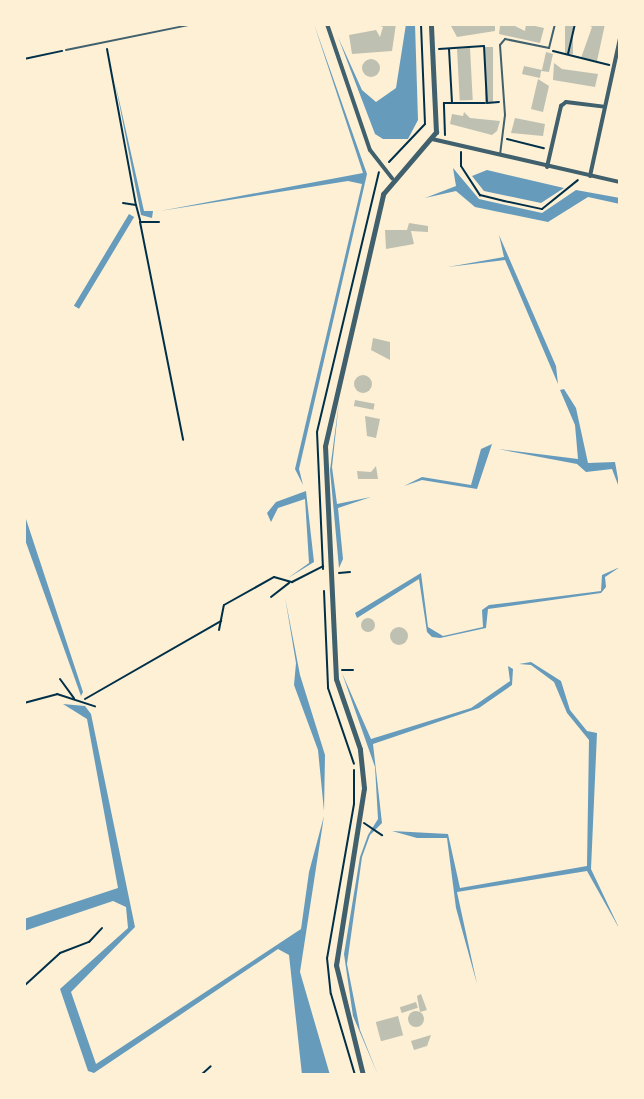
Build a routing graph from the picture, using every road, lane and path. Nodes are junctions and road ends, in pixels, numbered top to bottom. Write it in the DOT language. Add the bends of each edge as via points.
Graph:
graph roads {
  1 [pos="194,24"];
  2 [pos="327,24"];
  3 [pos="421,24"];
  4 [pos="431,24"];
  5 [pos="555,24"];
  6 [pos="575,24"];
  7 [pos="620,38"];
  8 [pos="106,42"];
  9 [pos="500,45"];
  10 [pos="484,46"];
  11 [pos="449,48"];
  12 [pos="549,48"];
  13 [pos="432,49"];
  14 [pos="66,50"];
  15 [pos="568,56"];
  16 [pos="24,59"];
  17 [pos="614,67"];
  18 [pos="452,102"];
  19 [pos="504,102"];
  20 [pos="487,103"];
  21 [pos="604,107"];
  22 [pos="502,138"];
  23 [pos="432,139"];
  24 [pos="445,143"];
  25 [pos="461,147"];
  26 [pos="551,149"];
  27 [pos="500,157"];
  28 [pos="547,167"];
  29 [pos="383,168"];
  30 [pos="587,175"];
  31 [pos="392,178"];
  32 [pos="620,182"];
  33 [pos="123,203"];
  34 [pos="136,205"];
  35 [pos="140,222"];
  36 [pos="159,222"];
  37 [pos="183,440"];
  38 [pos="332,570"];
  39 [pos="350,572"];
  40 [pos="291,582"];
  41 [pos="271,597"];
  42 [pos="221,621"];
  43 [pos="219,630"];
  44 [pos="336,670"];
  45 [pos="353,670"];
  46 [pos="60,679"];
  47 [pos="75,699"];
  48 [pos="85,699"];
  49 [pos="24,703"];
  50 [pos="95,706"];
  51 [pos="371,825"];
  52 [pos="382,835"];
  53 [pos="102,928"];
  54 [pos="25,987"];
  55 [pos="211,1066"];
  56 [pos="201,1075"];
  57 [pos="363,1075"];
  1 -- 8 [label="lane"];
  2 -- 29 [label="street" via="370,150"];
  3 -- 29 [label="path" via="425,124"];
  4 -- 13 [label="street"];
  5 -- 12 [label="lane"];
  6 -- 15 [label="path"];
  7 -- 17 [label="street"];
  8 -- 14 [label="lane"];
  8 -- 34 [label="path"];
  9 -- 10 [label="path"];
  9 -- 12 [label="lane" via="505,39"];
  9 -- 19 [label="lane"];
  10 -- 11 [label="path"];
  10 -- 20 [label="path"];
  11 -- 13 [label="path"];
  11 -- 18 [label="path"];
  12 -- 15 [label="path"];
  13 -- 23 [label="street"];
  14 -- 16 [label="path"];
  15 -- 17 [label="path"];
  17 -- 21 [label="street"];
  18 -- 20 [label="path"];
  18 -- 24 [label="path" via="444,103"];
  19 -- 20 [label="path"];
  19 -- 22 [label="lane"];
  21 -- 26 [label="street" via="566,102"];
  21 -- 30 [label="street"];
  22 -- 26 [label="path"];
  22 -- 27 [label="lane"];
  23 -- 24 [label="street"];
  23 -- 31 [label="street"];
  24 -- 25 [label="street"];
  25 -- 27 [label="street"];
  25 -- 30 [label="path" via="461,166 480,195 504,201 542,209"];
  26 -- 28 [label="street"];
  27 -- 28 [label="street"];
  28 -- 30 [label="street"];
  29 -- 31 [label="street"];
  30 -- 32 [label="street"];
  31 -- 38 [label="street" via="378,210 327,425 324,469"];
  33 -- 34 [label="path"];
  34 -- 35 [label="path"];
  35 -- 36 [label="path"];
  35 -- 37 [label="path"];
  38 -- 39 [label="path"];
  38 -- 40 [label="path"];
  38 -- 44 [label="street"];
  40 -- 41 [label="path"];
  40 -- 42 [label="path" via="274,577 224,605"];
  42 -- 43 [label="path"];
  42 -- 48 [label="path"];
  44 -- 45 [label="path"];
  44 -- 57 [label="street" via="364,774 336,965"];
  46 -- 47 [label="path"];
  47 -- 48 [label="path"];
  47 -- 49 [label="path" via="57,694"];
  48 -- 50 [label="path"];
  51 -- 52 [label="path"];
  53 -- 54 [label="path" via="89,942 60,953"];
  55 -- 56 [label="path"];
}
